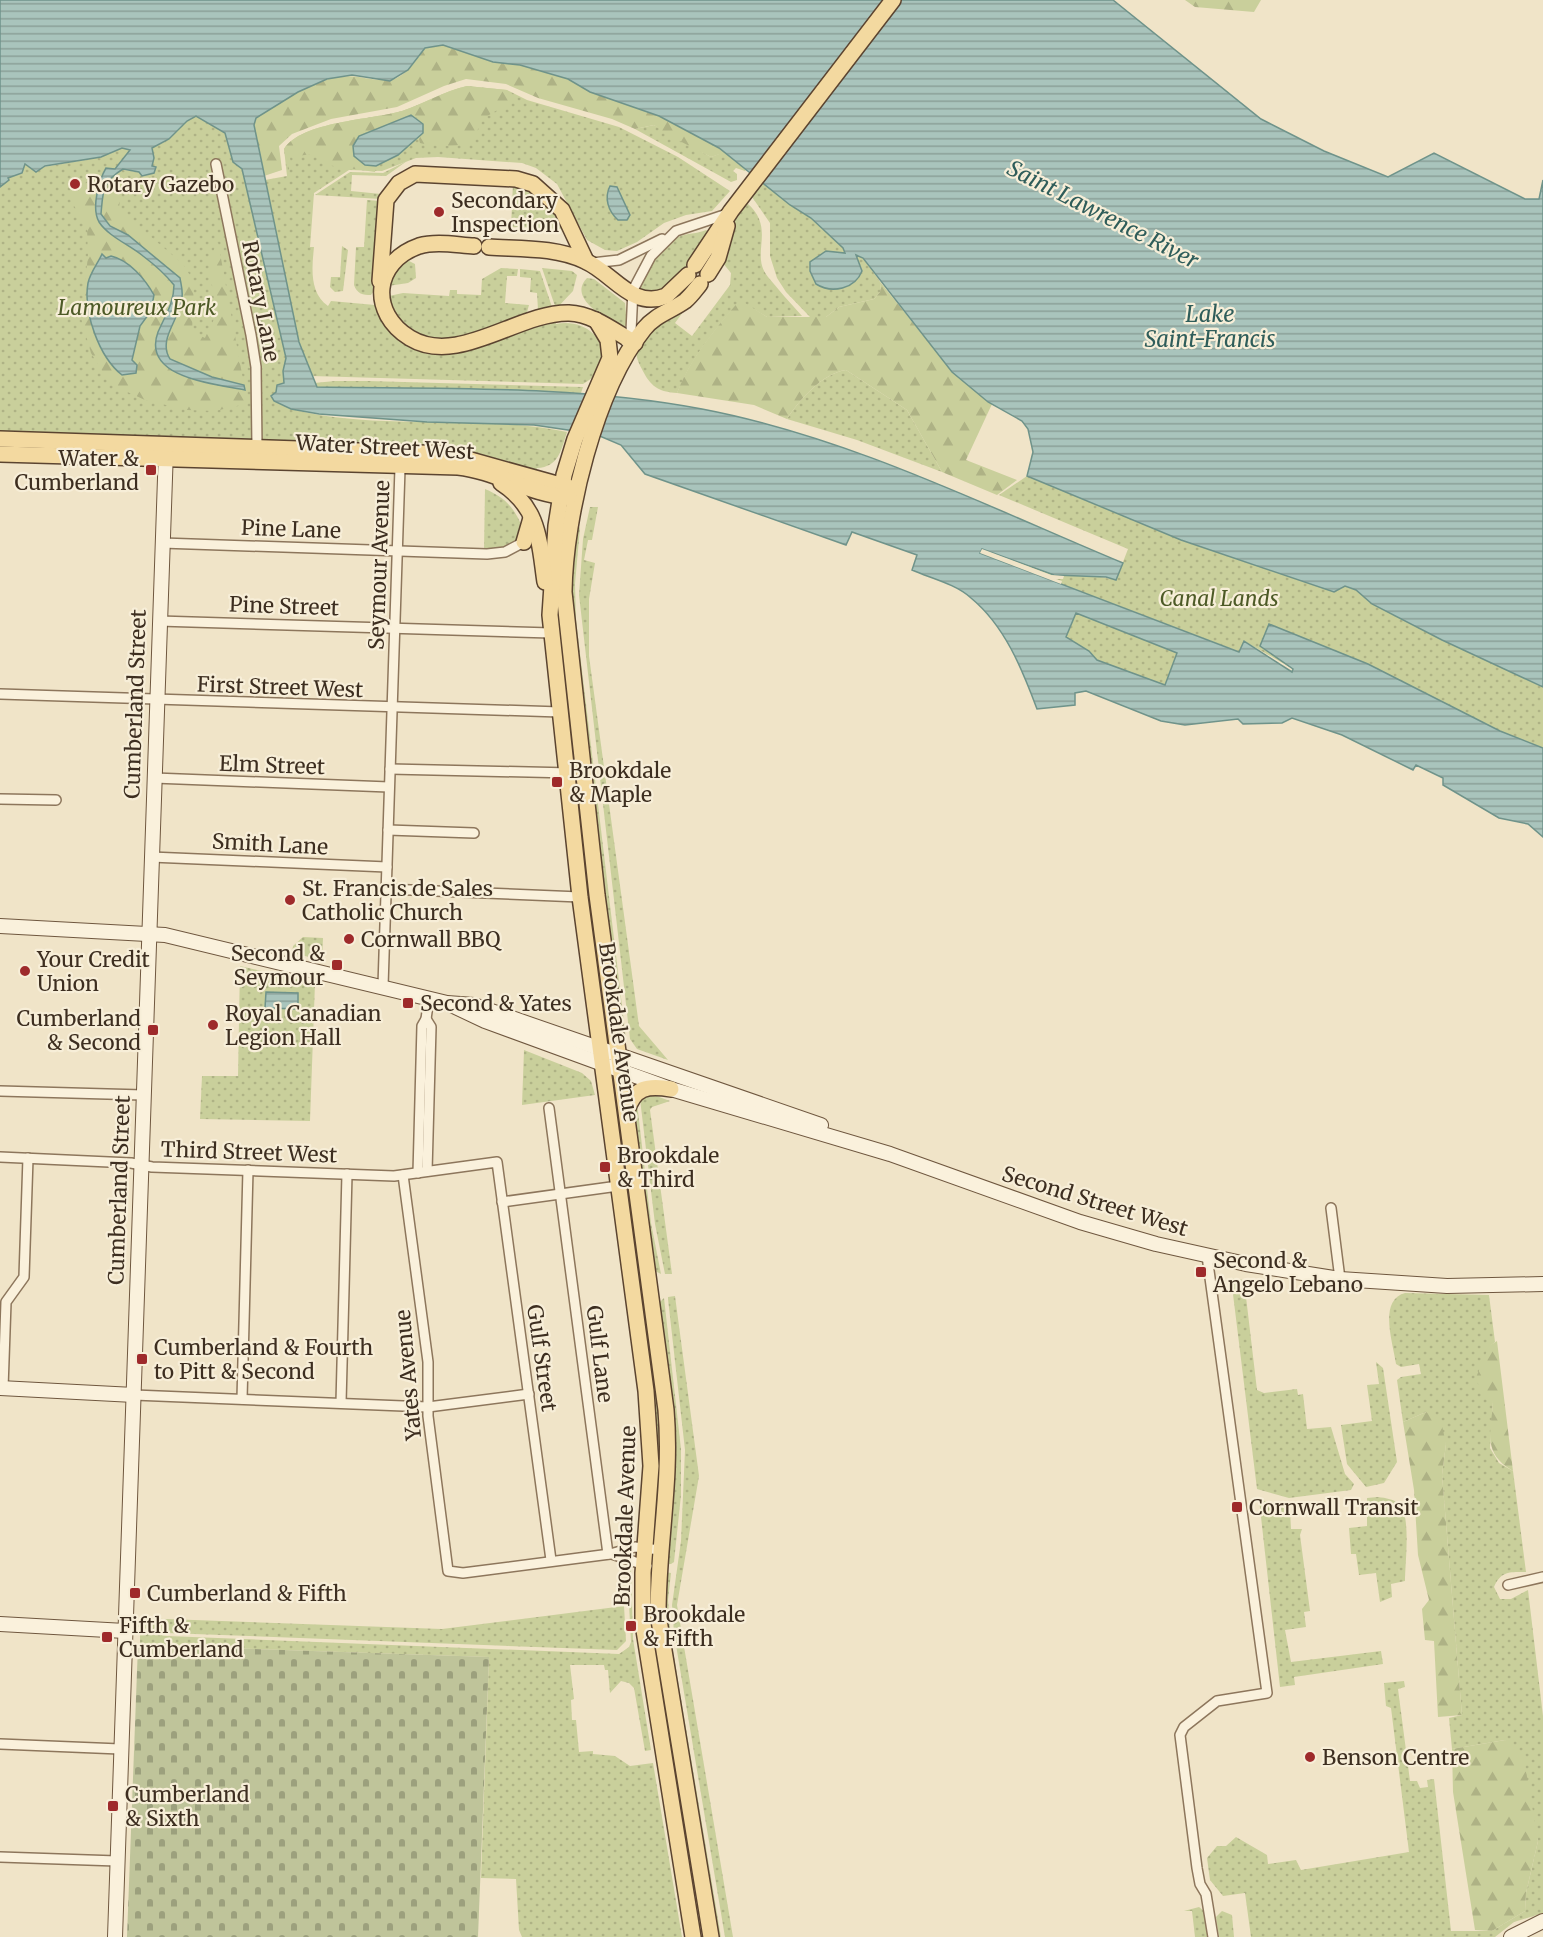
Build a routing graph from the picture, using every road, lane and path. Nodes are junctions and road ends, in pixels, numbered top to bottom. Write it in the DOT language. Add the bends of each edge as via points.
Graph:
graph roads {
  1 [pos="893,0"];
  2 [pos="216,164"];
  3 [pos="732,210"];
  4 [pos="670,236"];
  5 [pos="586,261"];
  6 [pos="698,274"];
  7 [pos="381,293"];
  8 [pos="632,295"];
  9 [pos="596,320"];
  10 [pos="631,341"];
  11 [pos="605,372"];
  12 [pos="604,387"];
  13 [pos="0,439"];
  14 [pos="166,444"];
  15 [pos="257,447"];
  16 [pos="0,454"];
  17 [pos="165,460"];
  18 [pos="400,468"];
  19 [pos="485,473"];
  20 [pos="566,492"];
  21 [pos="531,512"];
  22 [pos="524,542"];
  23 [pos="162,543"];
  24 [pos="397,550"];
  25 [pos="549,615"];
  26 [pos="159,621"];
  27 [pos="395,628"];
  28 [pos="551,633"];
  29 [pos="0,694"];
  30 [pos="156,701"];
  31 [pos="392,708"];
  32 [pos="560,712"];
  33 [pos="390,768"];
  34 [pos="583,772"];
  35 [pos="566,774"];
  36 [pos="154,778"];
  37 [pos="389,787"];
  38 [pos="0,799"];
  39 [pos="56,800"];
  40 [pos="388,830"];
  41 [pos="474,833"];
  42 [pos="151,857"];
  43 [pos="387,867"];
  44 [pos="386,890"];
  45 [pos="580,897"];
  46 [pos="0,926"];
  47 [pos="149,933"];
  48 [pos="383,986"];
  49 [pos="429,998"];
  50 [pos="619,1055"];
  51 [pos="601,1057"];
  52 [pos="621,1071"];
  53 [pos="671,1089"];
  54 [pos="0,1091"];
  55 [pos="143,1095"];
  56 [pos="549,1108"];
  57 [pos="627,1114"];
  58 [pos="890,1154"];
  59 [pos="0,1157"];
  60 [pos="28,1158"];
  61 [pos="497,1161"];
  62 [pos="142,1165"];
  63 [pos="248,1170"];
  64 [pos="422,1172"];
  65 [pos="347,1174"];
  66 [pos="403,1175"];
  67 [pos="618,1186"];
  68 [pos="561,1194"];
  69 [pos="502,1202"];
  70 [pos="1331,1208"];
  71 [pos="1207,1256"];
  72 [pos="1340,1279"];
  73 [pos="648,1280"];
  74 [pos="1543,1284"];
  75 [pos="633,1290"];
  76 [pos="2,1388"];
  77 [pos="529,1394"];
  78 [pos="134,1395"];
  79 [pos="242,1399"];
  80 [pos="341,1403"];
  81 [pos="428,1407"];
  82 [pos="651,1544"];
  83 [pos="609,1554"];
  84 [pos="551,1560"];
  85 [pos="651,1566"];
  86 [pos="1543,1577"];
  87 [pos="1508,1585"];
  88 [pos="0,1624"];
  89 [pos="125,1630"];
  90 [pos="0,1744"];
  91 [pos="120,1749"];
  92 [pos="0,1857"];
  93 [pos="117,1861"];
  94 [pos="1543,1921"];
  95 [pos="115,1937"];
  96 [pos="693,1937"];
  97 [pos="711,1937"];
  98 [pos="1213,1937"];
  99 [pos="1511,1937"];
  1 -- 3 [label="main road"];
  2 -- 15 [label="street, Rotary Lane" via="256,367"];
  3 -- 4 [label="street"];
  3 -- 6 [label="main road" via="718,258"];
  4 -- 5 [label="street" via="619,260 599,264"];
  4 -- 8 [label="street" via="644,266"];
  5 -- 7 [label="main road" via="542,250 434,244 418,247 389,267"];
  5 -- 7 [label="main road" via="562,210 533,184 516,179 415,174 399,183 386,200"];
  5 -- 8 [label="main road"];
  6 -- 8 [label="main road" via="661,298"];
  6 -- 10 [label="main road" via="686,300"];
  7 -- 9 [label="main road" via="401,331 438,347 458,345 559,314"];
  8 -- 10 [label="street"];
  9 -- 10 [label="main road"];
  9 -- 11 [label="main road" via="609,345"];
  10 -- 11 [label="street"];
  10 -- 12 [label="main road"];
  11 -- 12 [label="main road"];
  12 -- 20 [label="main road, Brookdale Avenue" via="591,441"];
  12 -- 20 [label="main road, Brookdale Avenue" via="575,439"];
  13 -- 14 [label="main road, Water Street West"];
  14 -- 15 [label="main road, Water Street West"];
  14 -- 17 [label="main road, Cumberland Street"];
  15 -- 20 [label="main road, Water Street West" via="449,454"];
  16 -- 17 [label="main road, Water Street West"];
  17 -- 18 [label="main road, Water Street West"];
  17 -- 23 [label="main road, Cumberland Street"];
  18 -- 19 [label="main road, Water Street West" via="458,468"];
  18 -- 24 [label="street, Seymour Avenue"];
  19 -- 20 [label="main road, Water Street West"];
  19 -- 21 [label="main road" via="509,488"];
  20 -- 25 [label="main road, Brookdale Avenue" via="556,526"];
  20 -- 34 [label="main road, Brookdale Avenue" via="564,592"];
  21 -- 22 [label="main road" via="530,530"];
  21 -- 25 [label="main road"];
  22 -- 24 [label="street, Pine Lane" via="505,552 487,554"];
  23 -- 24 [label="street, Pine Lane"];
  23 -- 26 [label="main road, Cumberland Street"];
  24 -- 27 [label="street, Seymour Avenue"];
  25 -- 28 [label="main road, Brookdale Avenue"];
  26 -- 27 [label="street, Pine Street"];
  26 -- 30 [label="main road, Cumberland Street"];
  27 -- 28 [label="street, Pine Street"];
  27 -- 31 [label="street, Seymour Avenue"];
  28 -- 32 [label="main road, Brookdale Avenue"];
  29 -- 30 [label="street, First Street West"];
  30 -- 31 [label="street, First Street West"];
  30 -- 36 [label="main road, Cumberland Street"];
  31 -- 32 [label="street, First Street West"];
  31 -- 33 [label="street, Seymour Avenue"];
  32 -- 35 [label="main road, Brookdale Avenue"];
  33 -- 35 [label="street"];
  33 -- 37 [label="street, Seymour Avenue"];
  34 -- 35 [label="street"];
  34 -- 50 [label="main road, Brookdale Avenue"];
  35 -- 45 [label="main road, Brookdale Avenue"];
  36 -- 37 [label="street, Elm Street"];
  36 -- 42 [label="main road, Cumberland Street"];
  37 -- 40 [label="street, Seymour Avenue"];
  38 -- 39 [label="street"];
  40 -- 41 [label="street"];
  40 -- 43 [label="street, Seymour Avenue"];
  42 -- 43 [label="street, Smith Lane"];
  42 -- 47 [label="main road, Cumberland Street"];
  43 -- 44 [label="street, Seymour Avenue"];
  44 -- 45 [label="street"];
  44 -- 48 [label="street, Seymour Avenue"];
  45 -- 51 [label="main road, Brookdale Avenue"];
  46 -- 47 [label="main road, Second Street West"];
  47 -- 48 [label="main road, Second Street West"];
  47 -- 55 [label="main road, Cumberland Street"];
  48 -- 49 [label="main road, Second Street West"];
  49 -- 51 [label="main road, Second Street West" via="485,1021"];
  49 -- 64 [label="street" via="426,1019 431,1027 425,1075"];
  50 -- 51 [label="main road, Second Street West"];
  50 -- 52 [label="main road, Brookdale Avenue"];
  50 -- 58 [label="main road, Second Street West" via="781,1110"];
  51 -- 52 [label="main road, Second Street West"];
  51 -- 67 [label="main road, Brookdale Avenue"];
  52 -- 53 [label="main road, Second Street West"];
  52 -- 57 [label="main road, Brookdale Avenue"];
  53 -- 57 [label="main road" via="655,1086 639,1090 631,1099"];
  53 -- 58 [label="main road, Second Street West"];
  54 -- 55 [label="street"];
  55 -- 62 [label="main road, Cumberland Street"];
  56 -- 68 [label="street, Gulf Lane"];
  57 -- 73 [label="main road, Brookdale Avenue"];
  58 -- 71 [label="main road, Second Street West" via="1080,1222"];
  59 -- 60 [label="street, Third Street West"];
  60 -- 62 [label="street, Third Street West"];
  60 -- 76 [label="street" via="24,1278 6,1302"];
  61 -- 64 [label="street, Third Street West"];
  61 -- 69 [label="street, Gulf Street"];
  62 -- 63 [label="street, Third Street West"];
  62 -- 78 [label="main road, Cumberland Street"];
  63 -- 65 [label="street, Third Street West"];
  63 -- 79 [label="street"];
  64 -- 66 [label="street, Third Street West"];
  65 -- 66 [label="street, Third Street West"];
  65 -- 80 [label="street"];
  66 -- 81 [label="street, Yates Avenue" via="428,1362"];
  67 -- 68 [label="street"];
  67 -- 75 [label="main road, Brookdale Avenue"];
  68 -- 69 [label="street"];
  68 -- 83 [label="street, Gulf Lane"];
  69 -- 77 [label="street, Gulf Street"];
  70 -- 72 [label="street"];
  71 -- 72 [label="main road, Second Street West"];
  71 -- 98 [label="street" via="1267,1693 1218,1701 1184,1727 1180,1735 1196,1862"];
  72 -- 74 [label="main road, Second Street West" via="1447,1286"];
  73 -- 75 [label="main road"];
  73 -- 82 [label="main road, Brookdale Avenue" via="669,1445 668,1492"];
  75 -- 82 [label="main road, Brookdale Avenue" via="651,1443"];
  76 -- 78 [label="main road"];
  77 -- 81 [label="street"];
  77 -- 84 [label="street, Gulf Street"];
  78 -- 79 [label="street"];
  78 -- 89 [label="main road, Cumberland Street"];
  79 -- 80 [label="street"];
  80 -- 81 [label="street"];
  81 -- 84 [label="street, Yates Avenue" via="448,1571 460,1573"];
  82 -- 83 [label="street"];
  82 -- 85 [label="main road, Brookdale Avenue"];
  83 -- 84 [label="street"];
  83 -- 85 [label="street"];
  85 -- 96 [label="main road, Brookdale Avenue" via="642,1602 646,1654"];
  85 -- 97 [label="main road, Brookdale Avenue"];
  86 -- 87 [label="street"];
  88 -- 89 [label="main road"];
  89 -- 91 [label="main road, Cumberland Street"];
  90 -- 91 [label="street"];
  91 -- 93 [label="main road, Cumberland Street"];
  92 -- 93 [label="street"];
  93 -- 95 [label="main road, Cumberland Street"];
  94 -- 99 [label="main road"];
}
